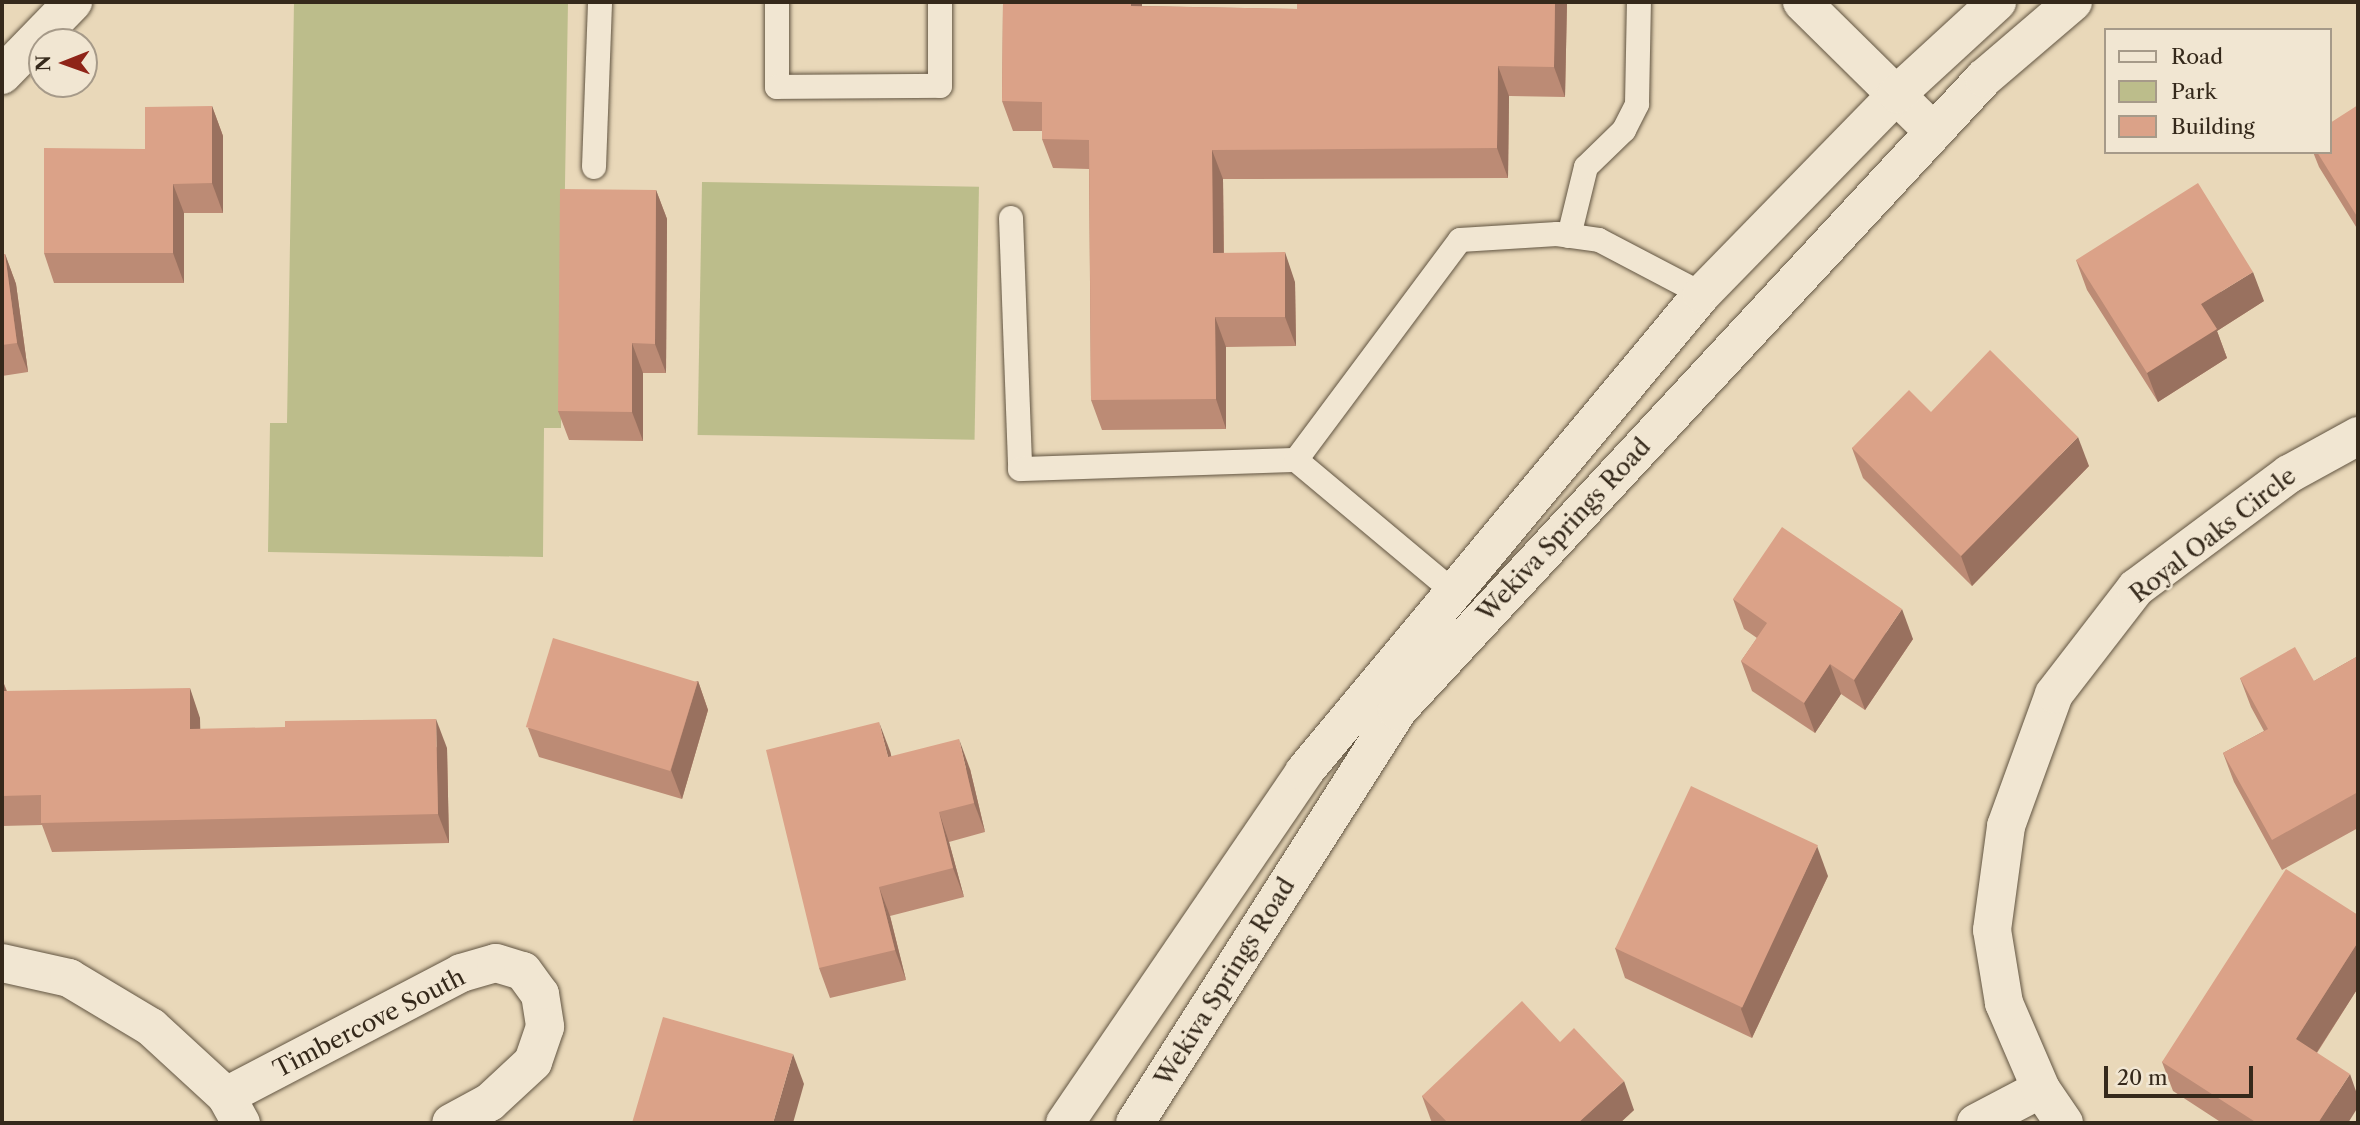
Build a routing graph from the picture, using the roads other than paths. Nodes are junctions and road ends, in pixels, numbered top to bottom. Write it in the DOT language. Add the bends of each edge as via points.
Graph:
graph roads {
  1 [pos="73,2"];
  2 [pos="600,2"];
  3 [pos="777,2"];
  4 [pos="940,2"];
  5 [pos="1639,2"];
  6 [pos="1802,2"];
  7 [pos="1997,2"];
  8 [pos="2073,2"];
  9 [pos="2,75"];
  10 [pos="1897,94"];
  11 [pos="1934,132"];
  12 [pos="594,167"];
  13 [pos="1011,218"];
  14 [pos="1569,236"];
  15 [pos="1702,294"];
  16 [pos="2358,436"];
  17 [pos="1296,460"];
  18 [pos="1454,592"];
  19 [pos="2,963"];
  20 [pos="2041,1089"];
  21 [pos="234,1110"];
  22 [pos="451,1123"];
  23 [pos="1065,1123"];
  24 [pos="1135,1123"];
  25 [pos="1976,1123"];
  26 [pos="2064,1123"];
  1 -- 9 [label="main road"];
  2 -- 12 [label="lane"];
  3 -- 4 [label="lane" via="777,88 940,86"];
  5 -- 14 [label="lane" via="1637,104 1624,130 1586,167"];
  6 -- 10 [label="main road"];
  7 -- 10 [label="main road, Wekiva Springs Road"];
  8 -- 11 [label="main road, Wekiva Springs Road" via="1984,78"];
  10 -- 11 [label="main road"];
  10 -- 15 [label="main road, Wekiva Springs Road"];
  11 -- 24 [label="main road, Wekiva Springs Road" via="1397,710"];
  13 -- 17 [label="lane" via="1020,469"];
  14 -- 15 [label="lane" via="1599,240"];
  14 -- 17 [label="lane" via="1460,240"];
  15 -- 18 [label="main road, Wekiva Springs Road"];
  16 -- 20 [label="main road, Royal Oaks Circle" via="2289,474 2136,588 2054,694 2006,825 1992,930 2004,1003"];
  17 -- 18 [label="lane"];
  18 -- 23 [label="main road, Wekiva Springs Road" via="1304,772"];
  19 -- 21 [label="main road" via="69,978 139,1020"];
  20 -- 25 [label="main road"];
  20 -- 26 [label="main road, Royal Oaks Circle"];
  21 -- 22 [label="main road, Timbercove South" via="304,1055 461,973 496,963 523,971 540,994 545,1027 533,1062 490,1102"];
}
